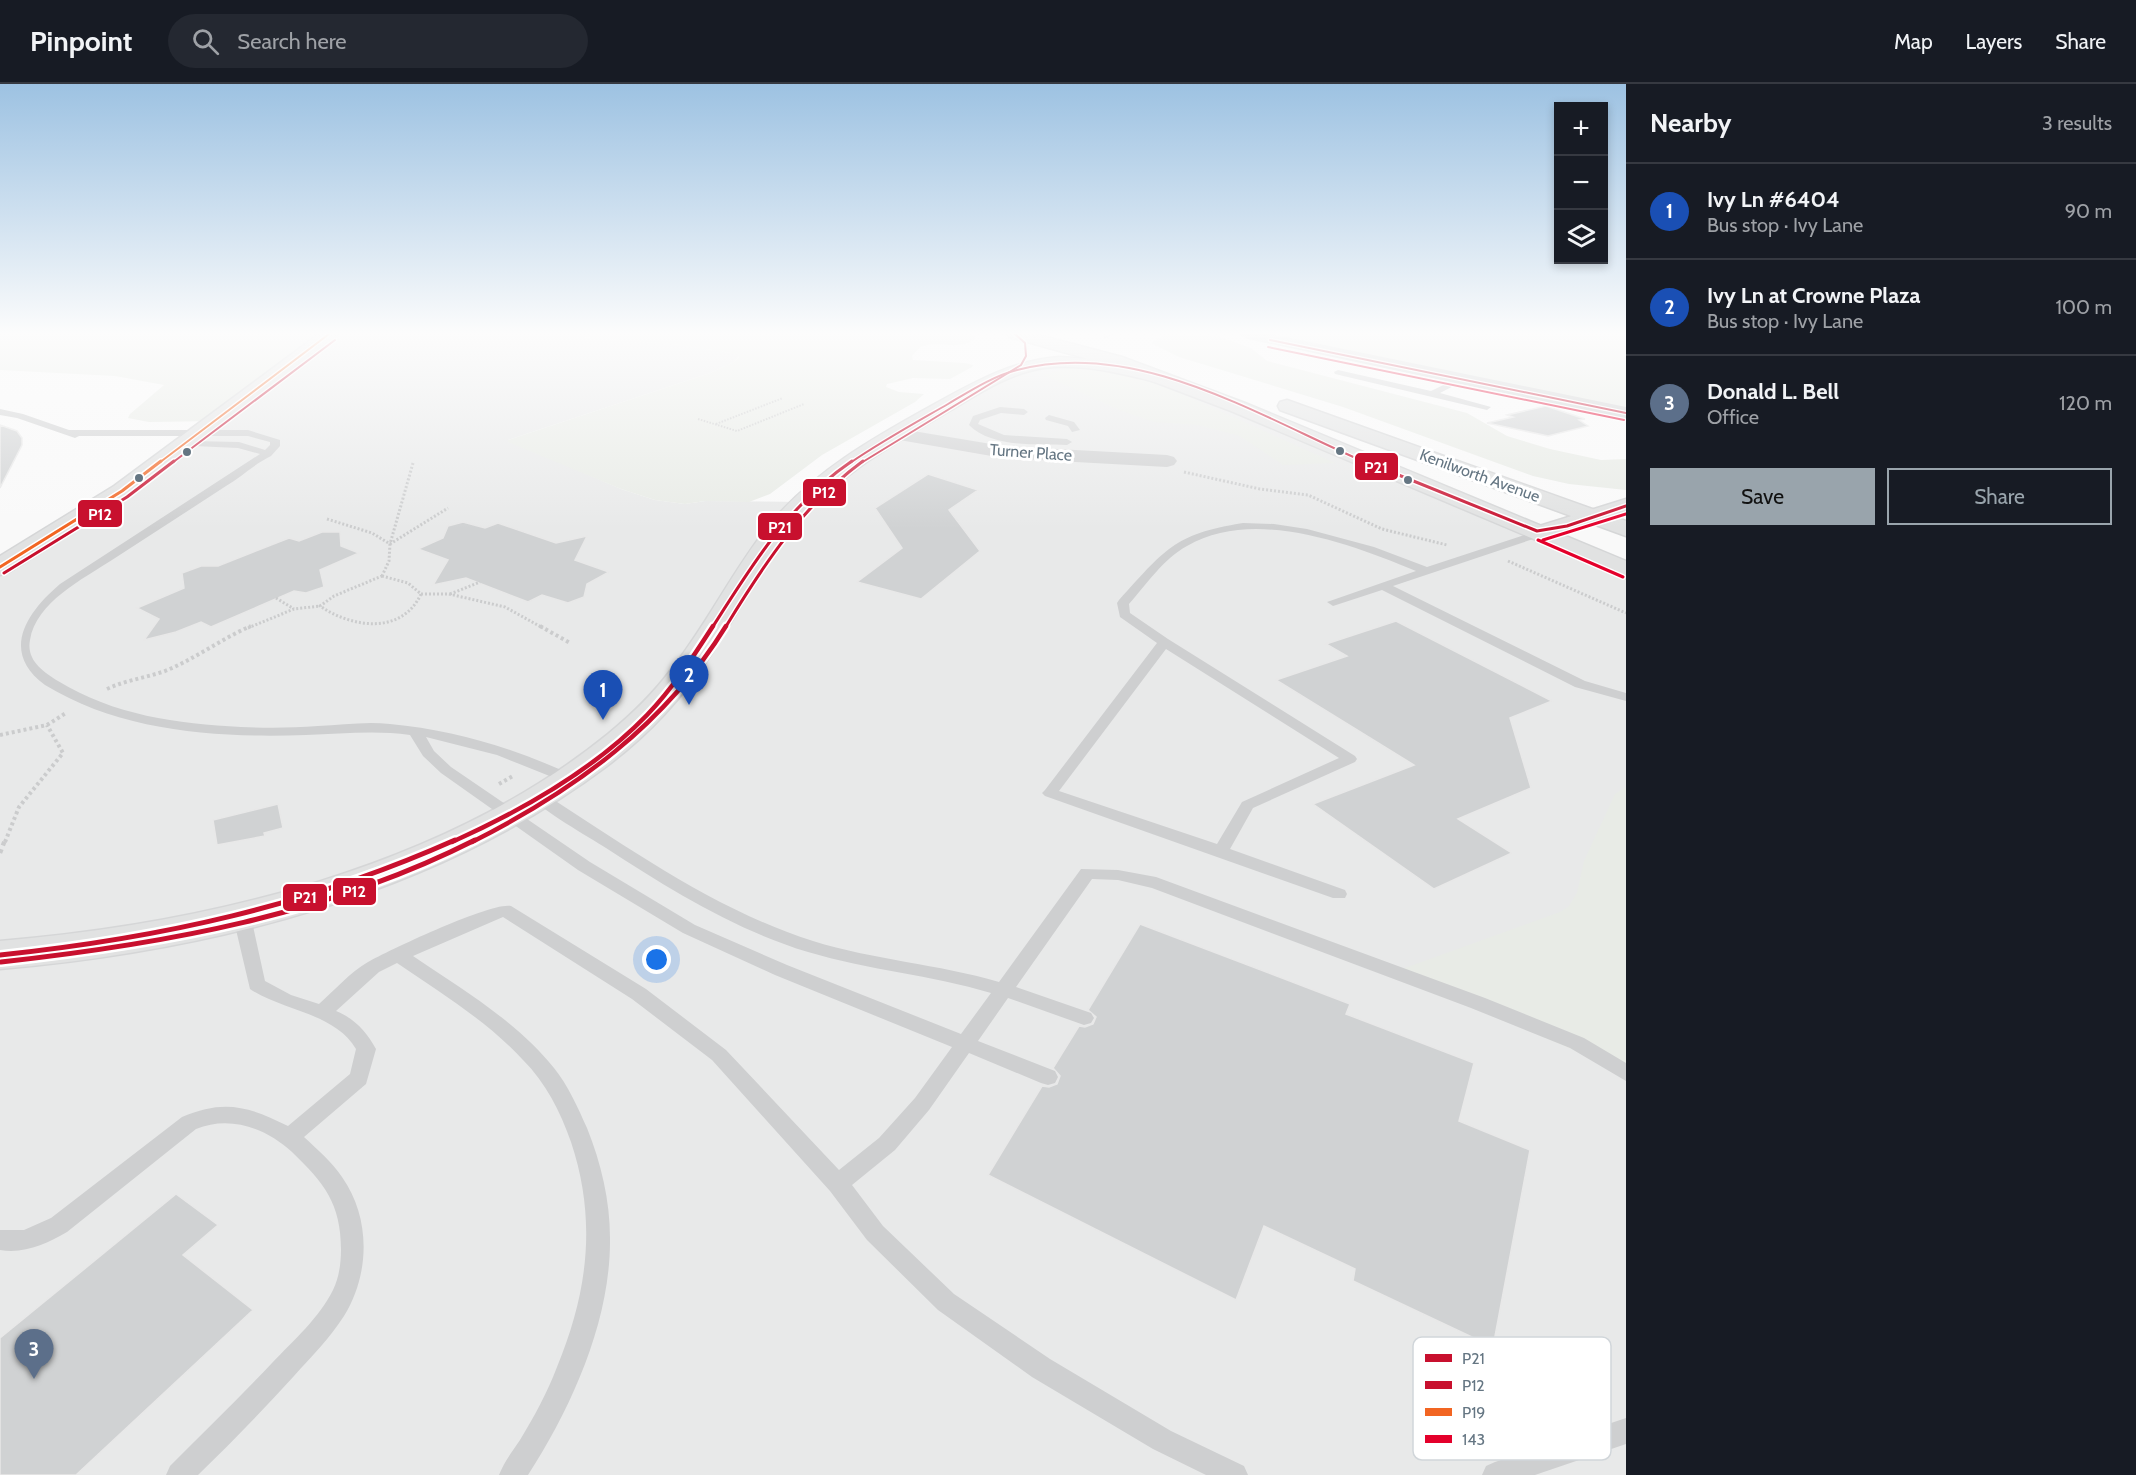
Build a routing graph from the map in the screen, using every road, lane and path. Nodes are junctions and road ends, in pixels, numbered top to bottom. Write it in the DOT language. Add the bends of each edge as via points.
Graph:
graph roads {
  1 [pos="244,399"];
  2 [pos="781,399"];
  3 [pos="957,399"];
  4 [pos="1216,399"];
  5 [pos="1268,399"];
  6 [pos="1453,399"];
  7 [pos="1563,399"];
  8 [pos="804,404"];
  9 [pos="1487,407"];
  10 [pos="0,412"];
  11 [pos="1024,412"];
  12 [pos="1626,413"];
  13 [pos="698,418"];
  14 [pos="1049,418"];
  15 [pos="716,424"];
  16 [pos="1076,430"];
  17 [pos="65,433"];
  18 [pos="895,434"];
  19 [pos="193,438"];
  20 [pos="1066,442"];
  21 [pos="268,454"];
  22 [pos="413,463"];
  23 [pos="1171,466"];
  24 [pos="1626,506"];
  25 [pos="448,508"];
  26 [pos="1594,516"];
  27 [pos="327,519"];
  28 [pos="1626,529"];
  29 [pos="1541,534"];
  30 [pos="390,544"];
  31 [pos="1487,552"];
  32 [pos="0,567"];
  33 [pos="1626,570"];
  34 [pos="1426,571"];
  35 [pos="382,576"];
  36 [pos="480,582"];
  37 [pos="1382,585"];
  38 [pos="421,594"];
  39 [pos="449,594"];
  40 [pos="276,598"];
  41 [pos="1333,602"];
  42 [pos="320,606"];
  43 [pos="294,609"];
  44 [pos="1626,613"];
  45 [pos="1164,642"];
  46 [pos="570,643"];
  47 [pos="1626,697"];
  48 [pos="85,700"];
  49 [pos="47,725"];
  50 [pos="416,732"];
  51 [pos="0,735"];
  52 [pos="567,778"];
  53 [pos="529,784"];
  54 [pos="503,800"];
  55 [pos="1221,851"];
  56 [pos="0,853"];
  57 [pos="1339,894"];
  58 [pos="242,917"];
  59 [pos="0,955"];
  60 [pos="398,955"];
  61 [pos="1003,989"];
  62 [pos="321,1013"];
  63 [pos="1083,1018"];
  64 [pos="965,1043"];
  65 [pos="1626,1073"];
  66 [pos="1048,1077"];
  67 [pos="290,1137"];
  68 [pos="838,1184"];
  69 [pos="0,1240"];
  70 [pos="1626,1431"];
  71 [pos="1611,1436"];
  72 [pos="1540,1460"];
  73 [pos="179,1475"];
  74 [pos="512,1475"];
  75 [pos="1234,1475"];
  76 [pos="1495,1475"];
  1 -- 19 [label="street"];
  2 -- 15 [label="path"];
  3 -- 18 [label="street"];
  4 -- 29 [label="street, Kenilworth Avenue"];
  5 -- 26 [label="street, Kenilworth Avenue"];
  6 -- 9 [label="lane"];
  7 -- 12 [label="street"];
  8 -- 15 [label="path" via="737,431"];
  10 -- 17 [label="lane" via="29,417"];
  11 -- 20 [label="lane" via="1000,410 982,414 973,425 983,432 1018,439"];
  13 -- 15 [label="path"];
  14 -- 16 [label="lane" via="1071,424"];
  17 -- 19 [label="lane"];
  17 -- 19 [label="lane" via="101,440"];
  18 -- 23 [label="street, Turner Place" via="1003,452"];
  18 -- 52 [label="street" via="842,467 798,507 748,570 661,702 621,739"];
  19 -- 21 [label="lane"];
  19 -- 21 [label="lane" via="248,433 269,437 275,440 275,446"];
  19 -- 32 [label="street" via="82,518"];
  21 -- 48 [label="lane" via="64,586 36,614 22,638 28,664 50,683"];
  22 -- 30 [label="path"];
  23 -- 31 [label="path" via="1260,489 1308,495 1382,529"];
  24 -- 26 [label="street"];
  25 -- 30 [label="path"];
  26 -- 28 [label="street, Kenilworth Avenue"];
  26 -- 29 [label="street"];
  27 -- 30 [label="path" via="372,533"];
  29 -- 31 [label="lane"];
  29 -- 33 [label="street, Kenilworth Avenue"];
  30 -- 35 [label="path" via="389,561"];
  31 -- 34 [label="lane"];
  31 -- 44 [label="path"];
  34 -- 37 [label="lane"];
  34 -- 45 [label="lane" via="1364,545 1314,533 1256,528 1210,533 1174,550 1123,603 1124,614"];
  35 -- 38 [label="path" via="415,586"];
  35 -- 42 [label="path"];
  36 -- 39 [label="path"];
  37 -- 41 [label="lane"];
  37 -- 47 [label="lane" via="1580,684"];
  38 -- 39 [label="path"];
  38 -- 42 [label="path" via="418,604 404,617 371,626 341,619"];
  39 -- 46 [label="path" via="506,607"];
  40 -- 43 [label="path"];
  42 -- 43 [label="path"];
  43 -- 48 [label="path" via="225,637 165,671 123,681"];
  45 -- 55 [label="lane" via="1050,793"];
  45 -- 55 [label="lane" via="1350,759 1247,805"];
  48 -- 49 [label="path"];
  48 -- 50 [label="lane" via="121,714 164,723 246,731 367,727"];
  49 -- 51 [label="path"];
  49 -- 56 [label="path" via="63,753 19,807"];
  50 -- 52 [label="lane" via="491,746"];
  50 -- 54 [label="lane" via="428,753 446,770"];
  52 -- 53 [label="street"];
  53 -- 54 [label="street"];
  53 -- 54 [label="path"];
  53 -- 61 [label="lane" via="631,859 723,911 769,931 824,951"];
  54 -- 58 [label="street" via="376,873"];
  54 -- 64 [label="lane" via="584,866 689,929 780,970"];
  55 -- 57 [label="lane"];
  58 -- 59 [label="street" via="61,952"];
  58 -- 62 [label="lane" via="257,984 290,1004"];
  60 -- 62 [label="lane" via="366,972"];
  60 -- 68 [label="lane" via="505,910 639,994 719,1055"];
  60 -- 74 [label="lane" via="526,1050 564,1101 592,1172 598,1256 583,1327 553,1403"];
  61 -- 63 [label="lane"];
  61 -- 64 [label="lane"];
  61 -- 65 [label="lane" via="1087,873 1118,876 1156,883 1478,1004 1577,1043"];
  62 -- 67 [label="lane" via="355,1031 362,1040 365,1058 358,1078"];
  64 -- 66 [label="lane"];
  64 -- 68 [label="lane" via="922,1104 887,1144"];
  67 -- 69 [label="lane" via="236,1114 215,1112 202,1116 59,1224 16,1243"];
  67 -- 73 [label="lane" via="340,1192 351,1221 347,1287 306,1345"];
  68 -- 75 [label="lane" via="875,1233 946,1302 1041,1368 1162,1440"];
  70 -- 71 [label="lane"];
  72 -- 76 [label="lane"];
}
